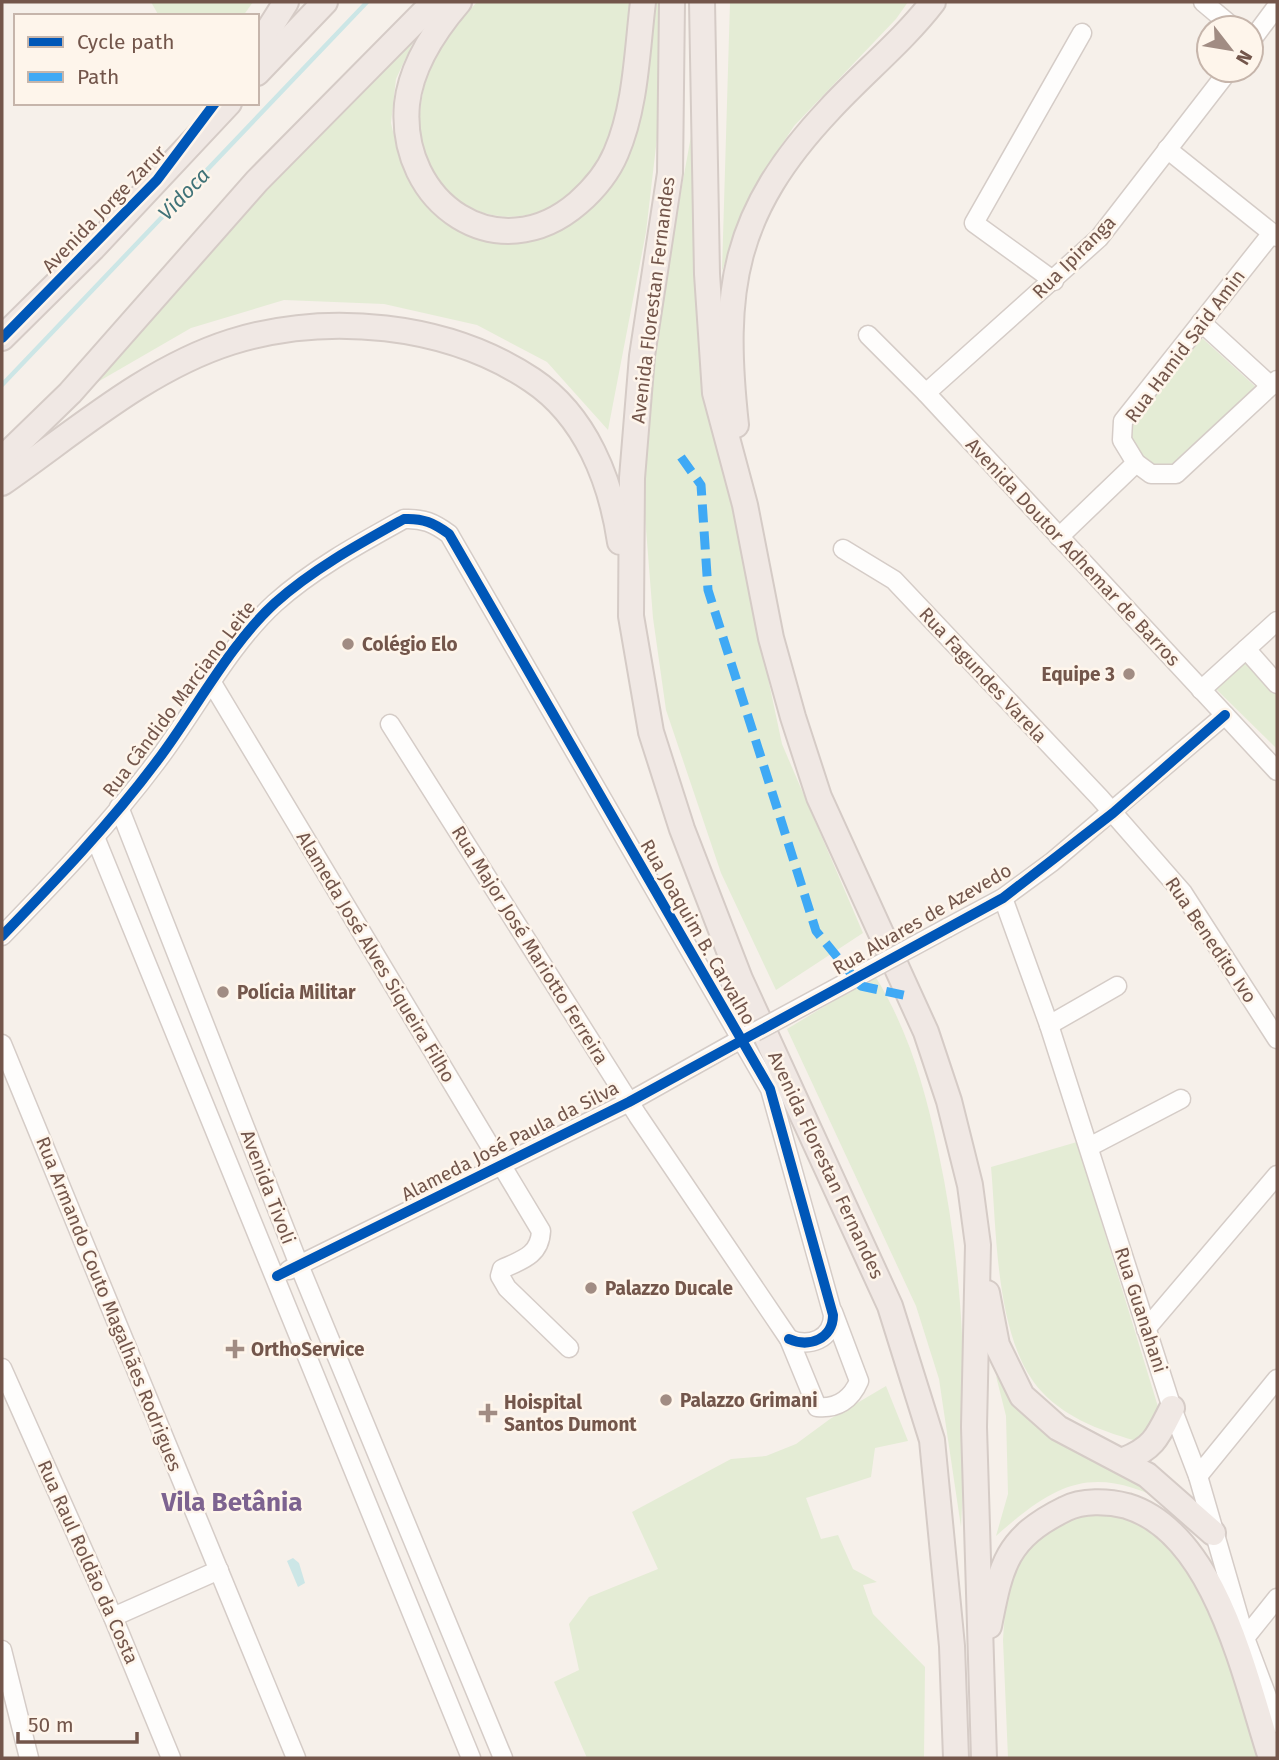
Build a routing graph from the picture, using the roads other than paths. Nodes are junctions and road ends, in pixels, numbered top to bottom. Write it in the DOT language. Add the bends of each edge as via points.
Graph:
graph roads {
  1 [pos="286,2"];
  2 [pos="325,2"];
  3 [pos="435,2"];
  4 [pos="459,2"];
  5 [pos="643,2"];
  6 [pos="672,2"];
  7 [pos="702,2"];
  8 [pos="940,2"];
  9 [pos="1203,2"];
  10 [pos="1277,6"];
  11 [pos="927,10"];
  12 [pos="1217,14"];
  13 [pos="1265,22"];
  14 [pos="1082,33"];
  15 [pos="259,45"];
  16 [pos="259,71"];
  17 [pos="1218,84"];
  18 [pos="213,105"];
  19 [pos="227,105"];
  20 [pos="1167,149"];
  21 [pos="157,180"];
  22 [pos="1275,235"];
  23 [pos="1054,281"];
  24 [pos="1201,322"];
  25 [pos="868,335"];
  26 [pos="2,338"];
  27 [pos="1274,383"];
  28 [pos="926,393"];
  29 [pos="2,459"];
  30 [pos="1136,463"];
  31 [pos="2,483"];
  32 [pos="745,505"];
  33 [pos="449,534"];
  34 [pos="1059,537"];
  35 [pos="843,549"];
  36 [pos="631,616"];
  37 [pos="1277,621"];
  38 [pos="1246,649"];
  39 [pos="212,682"];
  40 [pos="1277,684"];
  41 [pos="1201,690"];
  42 [pos="1225,715"];
  43 [pos="390,724"];
  44 [pos="1276,767"];
  45 [pos="119,807"];
  46 [pos="1112,813"];
  47 [pos="95,837"];
  48 [pos="1003,898"];
  49 [pos="2,936"];
  50 [pos="1117,986"];
  51 [pos="1049,1025"];
  52 [pos="748,1036"];
  53 [pos="1277,1039"];
  54 [pos="2,1044"];
  55 [pos="1181,1099"];
  56 [pos="629,1102"];
  57 [pos="1089,1147"];
  58 [pos="502,1166"];
  59 [pos="1277,1175"];
  60 [pos="978,1245"];
  61 [pos="299,1265"];
  62 [pos="277,1276"];
  63 [pos="832,1308"];
  64 [pos="1146,1329"];
  65 [pos="789,1339"];
  66 [pos="569,1348"];
  67 [pos="2,1368"];
  68 [pos="1277,1379"];
  69 [pos="1172,1408"];
  70 [pos="1124,1460"];
  71 [pos="1198,1476"];
  72 [pos="1213,1532"];
  73 [pos="219,1570"];
  74 [pos="1277,1598"];
  75 [pos="113,1617"];
  76 [pos="1245,1637"];
  77 [pos="952,1646"];
  78 [pos="2,1650"];
  79 [pos="979,1678"];
  80 [pos="1277,1723"];
  81 [pos="29,1758"];
  82 [pos="171,1758"];
  83 [pos="296,1758"];
  84 [pos="471,1758"];
  85 [pos="503,1758"];
  86 [pos="943,1758"];
  87 [pos="956,1758"];
  88 [pos="984,1758"];
  89 [pos="1271,1758"];
  1 -- 15 [label="highway"];
  2 -- 16 [label="highway"];
  3 -- 29 [label="highway" via="257,181 70,393"];
  4 -- 5 [label="highway" via="435,33 410,86 410,143 423,178 447,208 480,227 518,232 548,224 568,211 603,177 615,155 629,108"];
  6 -- 36 [label="highway, Avenida Florestan Fernandes" via="670,173 641,370 632,478"];
  7 -- 32 [label="highway, Avenida Florestan Fernandes" via="707,274 715,394"];
  8 -- 11 [label="street"];
  9 -- 12 [label="street"];
  10 -- 13 [label="street"];
  11 -- 32 [label="highway" via="797,145 748,229 734,274 730,332"];
  14 -- 23 [label="street" via="974,223"];
  17 -- 20 [label="street, Rua Ipiranga"];
  18 -- 21 [label="highway"];
  19 -- 21 [label="highway, Avenida Jorge Zarur"];
  20 -- 22 [label="street"];
  20 -- 23 [label="street, Rua Ipiranga" via="1099,238"];
  21 -- 26 [label="highway, Avenida Jorge Zarur"];
  22 -- 24 [label="street, Rua Hamid Said Amin"];
  23 -- 28 [label="street, Rua Ipiranga"];
  24 -- 27 [label="street"];
  24 -- 30 [label="street, Rua Hamid Said Amin" via="1123,421 1122,440"];
  25 -- 28 [label="street, Avenida Doutor Adhemar de Barros"];
  27 -- 30 [label="street" via="1176,474 1151,474"];
  28 -- 34 [label="street, Avenida Doutor Adhemar de Barros"];
  30 -- 34 [label="street"];
  31 -- 36 [label="highway" via="145,384 231,342 278,331 326,327 382,328 430,336 484,355 533,380 581,432 612,496"];
  32 -- 60 [label="highway, Avenida Florestan Fernandes" via="771,639 793,718 818,797 926,1032 970,1185"];
  33 -- 39 [label="street, Rua Cândido Marciano Leite" via="435,523 404,519 361,542 273,605"];
  33 -- 52 [label="street, Rua Joaquim B. Carvalho"];
  34 -- 41 [label="street, Avenida Doutor Adhemar de Barros"];
  35 -- 46 [label="street, Rua Fagundes Varela" via="894,580"];
  36 -- 77 [label="highway, Avenida Florestan Fernandes" via="651,732 682,829 740,979 890,1306 932,1440"];
  37 -- 38 [label="street"];
  38 -- 40 [label="street"];
  38 -- 41 [label="street"];
  39 -- 45 [label="street, Rua Cândido Marciano Leite"];
  39 -- 58 [label="street, Alameda José Alves Siqueira Filho"];
  41 -- 42 [label="street, Avenida Doutor Adhemar de Barros"];
  42 -- 44 [label="street, Avenida Doutor Adhemar de Barros"];
  42 -- 46 [label="street, Rua Alvares de Azevedo"];
  43 -- 56 [label="street, Rua Major José Mariotto Ferreira"];
  45 -- 47 [label="street, Rua Cândido Marciano Leite"];
  45 -- 61 [label="street, Avenida Tivoli"];
  46 -- 48 [label="street, Rua Alvares de Azevedo"];
  46 -- 53 [label="street, Rua Benedito Ivo" via="1184,893"];
  47 -- 49 [label="street, Rua Cândido Marciano Leite"];
  47 -- 62 [label="street, Avenida Tivoli"];
  48 -- 51 [label="street, Rua Guanahani"];
  48 -- 52 [label="street, Rua Alvares de Azevedo, bridge"];
  50 -- 51 [label="street"];
  51 -- 57 [label="street, Rua Guanahani"];
  52 -- 56 [label="street, Alameda José Paula da Silva"];
  52 -- 63 [label="street, Rua Joaquim B. Carvalho" via="770,1089"];
  54 -- 73 [label="street, Rua Armando Couto Magalhães Rodrigues"];
  55 -- 57 [label="street"];
  56 -- 58 [label="street, Alameda José Paula da Silva"];
  56 -- 65 [label="street, Rua Major José Mariotto Ferreira"];
  57 -- 64 [label="street, Rua Guanahani"];
  58 -- 61 [label="street, Alameda José Paula da Silva"];
  58 -- 66 [label="street, Alameda José Alves Siqueira Filho" via="541,1231 537,1249 502,1269 500,1276"];
  59 -- 64 [label="street"];
  60 -- 70 [label="highway" via="997,1345 1022,1396 1058,1429"];
  60 -- 79 [label="highway, Avenida Florestan Fernandes" via="974,1427"];
  61 -- 62 [label="street, Alameda José Paula da Silva"];
  61 -- 85 [label="street, Avenida Tivoli"];
  62 -- 84 [label="street, Avenida Tivoli"];
  63 -- 65 [label="street" via="833,1322 825,1335 811,1343"];
  63 -- 65 [label="street, Rua Joaquim B. Carvalho" via="859,1381 846,1400 832,1407 817,1407"];
  64 -- 69 [label="street, Rua Guanahani"];
  67 -- 75 [label="street, Rua Raul Roldão da Costa"];
  68 -- 71 [label="street"];
  69 -- 70 [label="highway" via="1151,1445"];
  69 -- 71 [label="street, Rua Guanahani"];
  70 -- 72 [label="highway"];
  71 -- 72 [label="street, Rua Guanahani"];
  72 -- 76 [label="street, Rua Guanahani"];
  73 -- 75 [label="street"];
  73 -- 83 [label="street, Rua Armando Couto Magalhães Rodrigues"];
  74 -- 76 [label="street"];
  75 -- 82 [label="street, Rua Raul Roldão da Costa"];
  76 -- 80 [label="street, Rua Guanahani"];
  77 -- 86 [label="highway"];
  77 -- 87 [label="highway, Avenida Florestan Fernandes"];
  78 -- 81 [label="street"];
  79 -- 88 [label="highway, Avenida Florestan Fernandes"];
  79 -- 89 [label="highway" via="1004,1559 1034,1524 1072,1505 1111,1502 1143,1511 1174,1532 1202,1571 1222,1611"];
}
